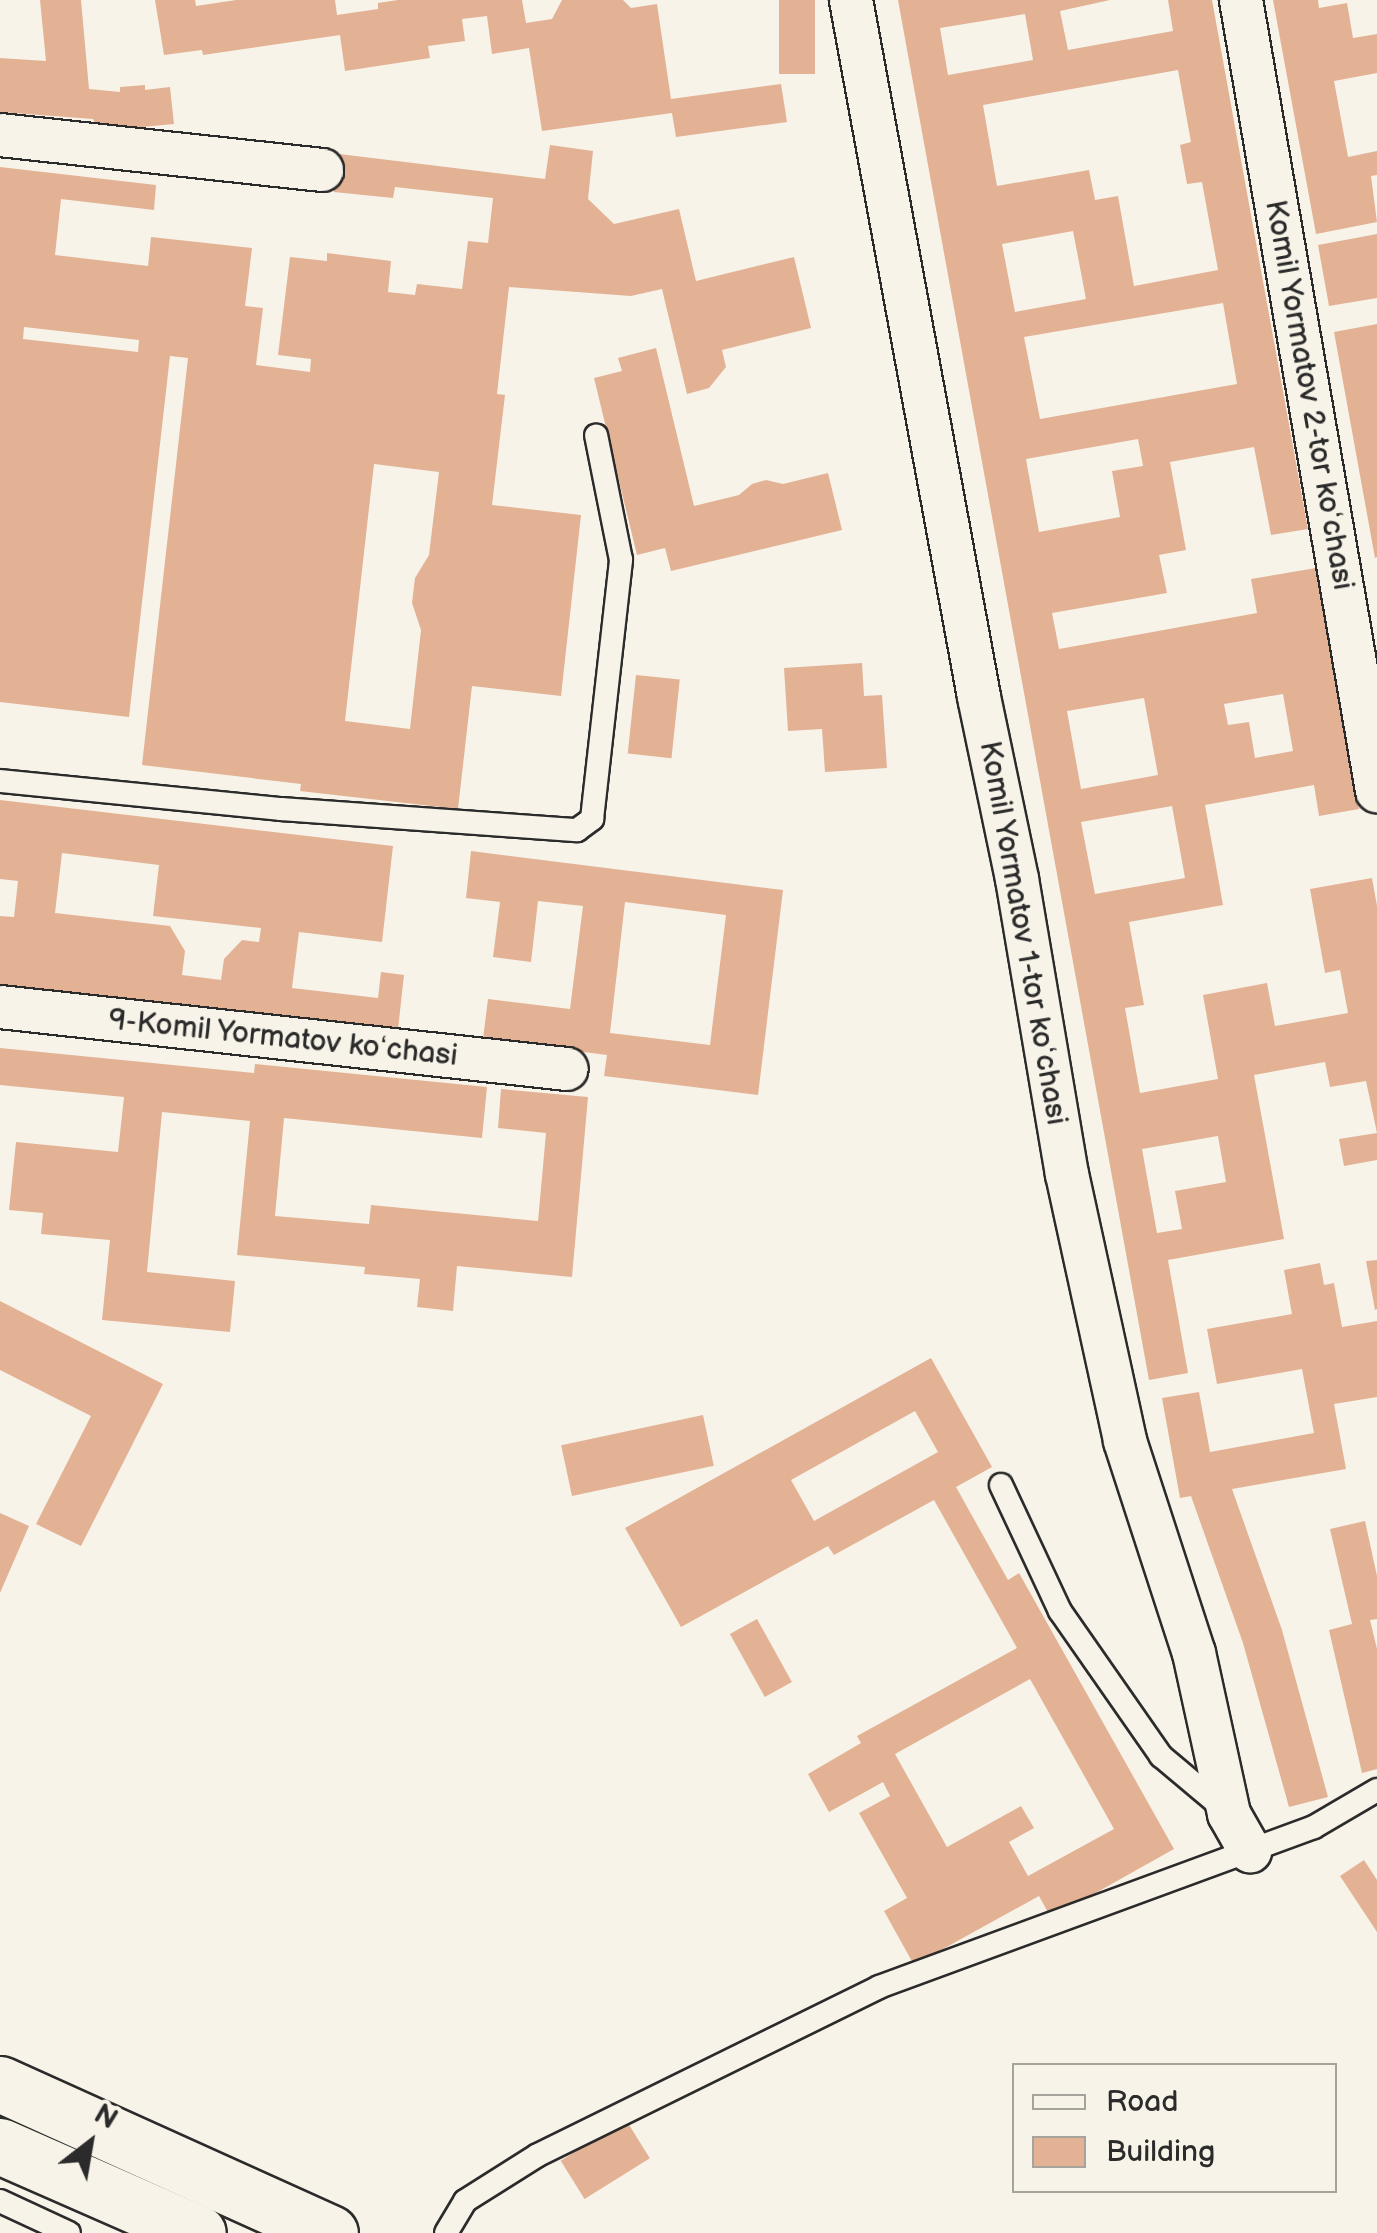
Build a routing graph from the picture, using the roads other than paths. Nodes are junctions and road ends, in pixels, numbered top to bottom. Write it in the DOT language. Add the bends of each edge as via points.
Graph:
graph roads {
  1 [pos="851,0"];
  2 [pos="1241,0"];
  3 [pos="0,135"];
  4 [pos="322,170"];
  5 [pos="596,435"];
  6 [pos="0,781"];
  7 [pos="1377,791"];
  8 [pos="0,1008"];
  9 [pos="567,1069"];
  10 [pos="1002,1485"];
  11 [pos="1377,1790"];
  12 [pos="1229,1814"];
  13 [pos="1250,1851"];
  14 [pos="0,2084"];
  15 [pos="0,2146"];
  16 [pos="0,2200"];
  17 [pos="69,2233"];
  18 [pos="198,2233"];
  19 [pos="330,2233"];
  20 [pos="446,2233"];
  1 -- 12 [label="street, Komil Yormatov 1-tor koʻchasi" via="978,697 1018,879 1067,1174 1126,1442 1194,1653"];
  2 -- 7 [label="street, Komil Yormatov 2-tor koʻchasi"];
  3 -- 4 [label="street"];
  5 -- 6 [label="lane" via="622,560 592,818 577,830"];
  8 -- 9 [label="street, 9-Komil Yormatov koʻchasi"];
  10 -- 12 [label="lane" via="1060,1611 1161,1756"];
  11 -- 13 [label="lane" via="1314,1827"];
  12 -- 13 [label="street, Komil Yormatov 1-tor koʻchasi"];
  13 -- 20 [label="lane" via="879,1987 538,2155 465,2201"];
  14 -- 19 [label="main road"];
  15 -- 18 [label="main road"];
  16 -- 17 [label="lane"];
}
